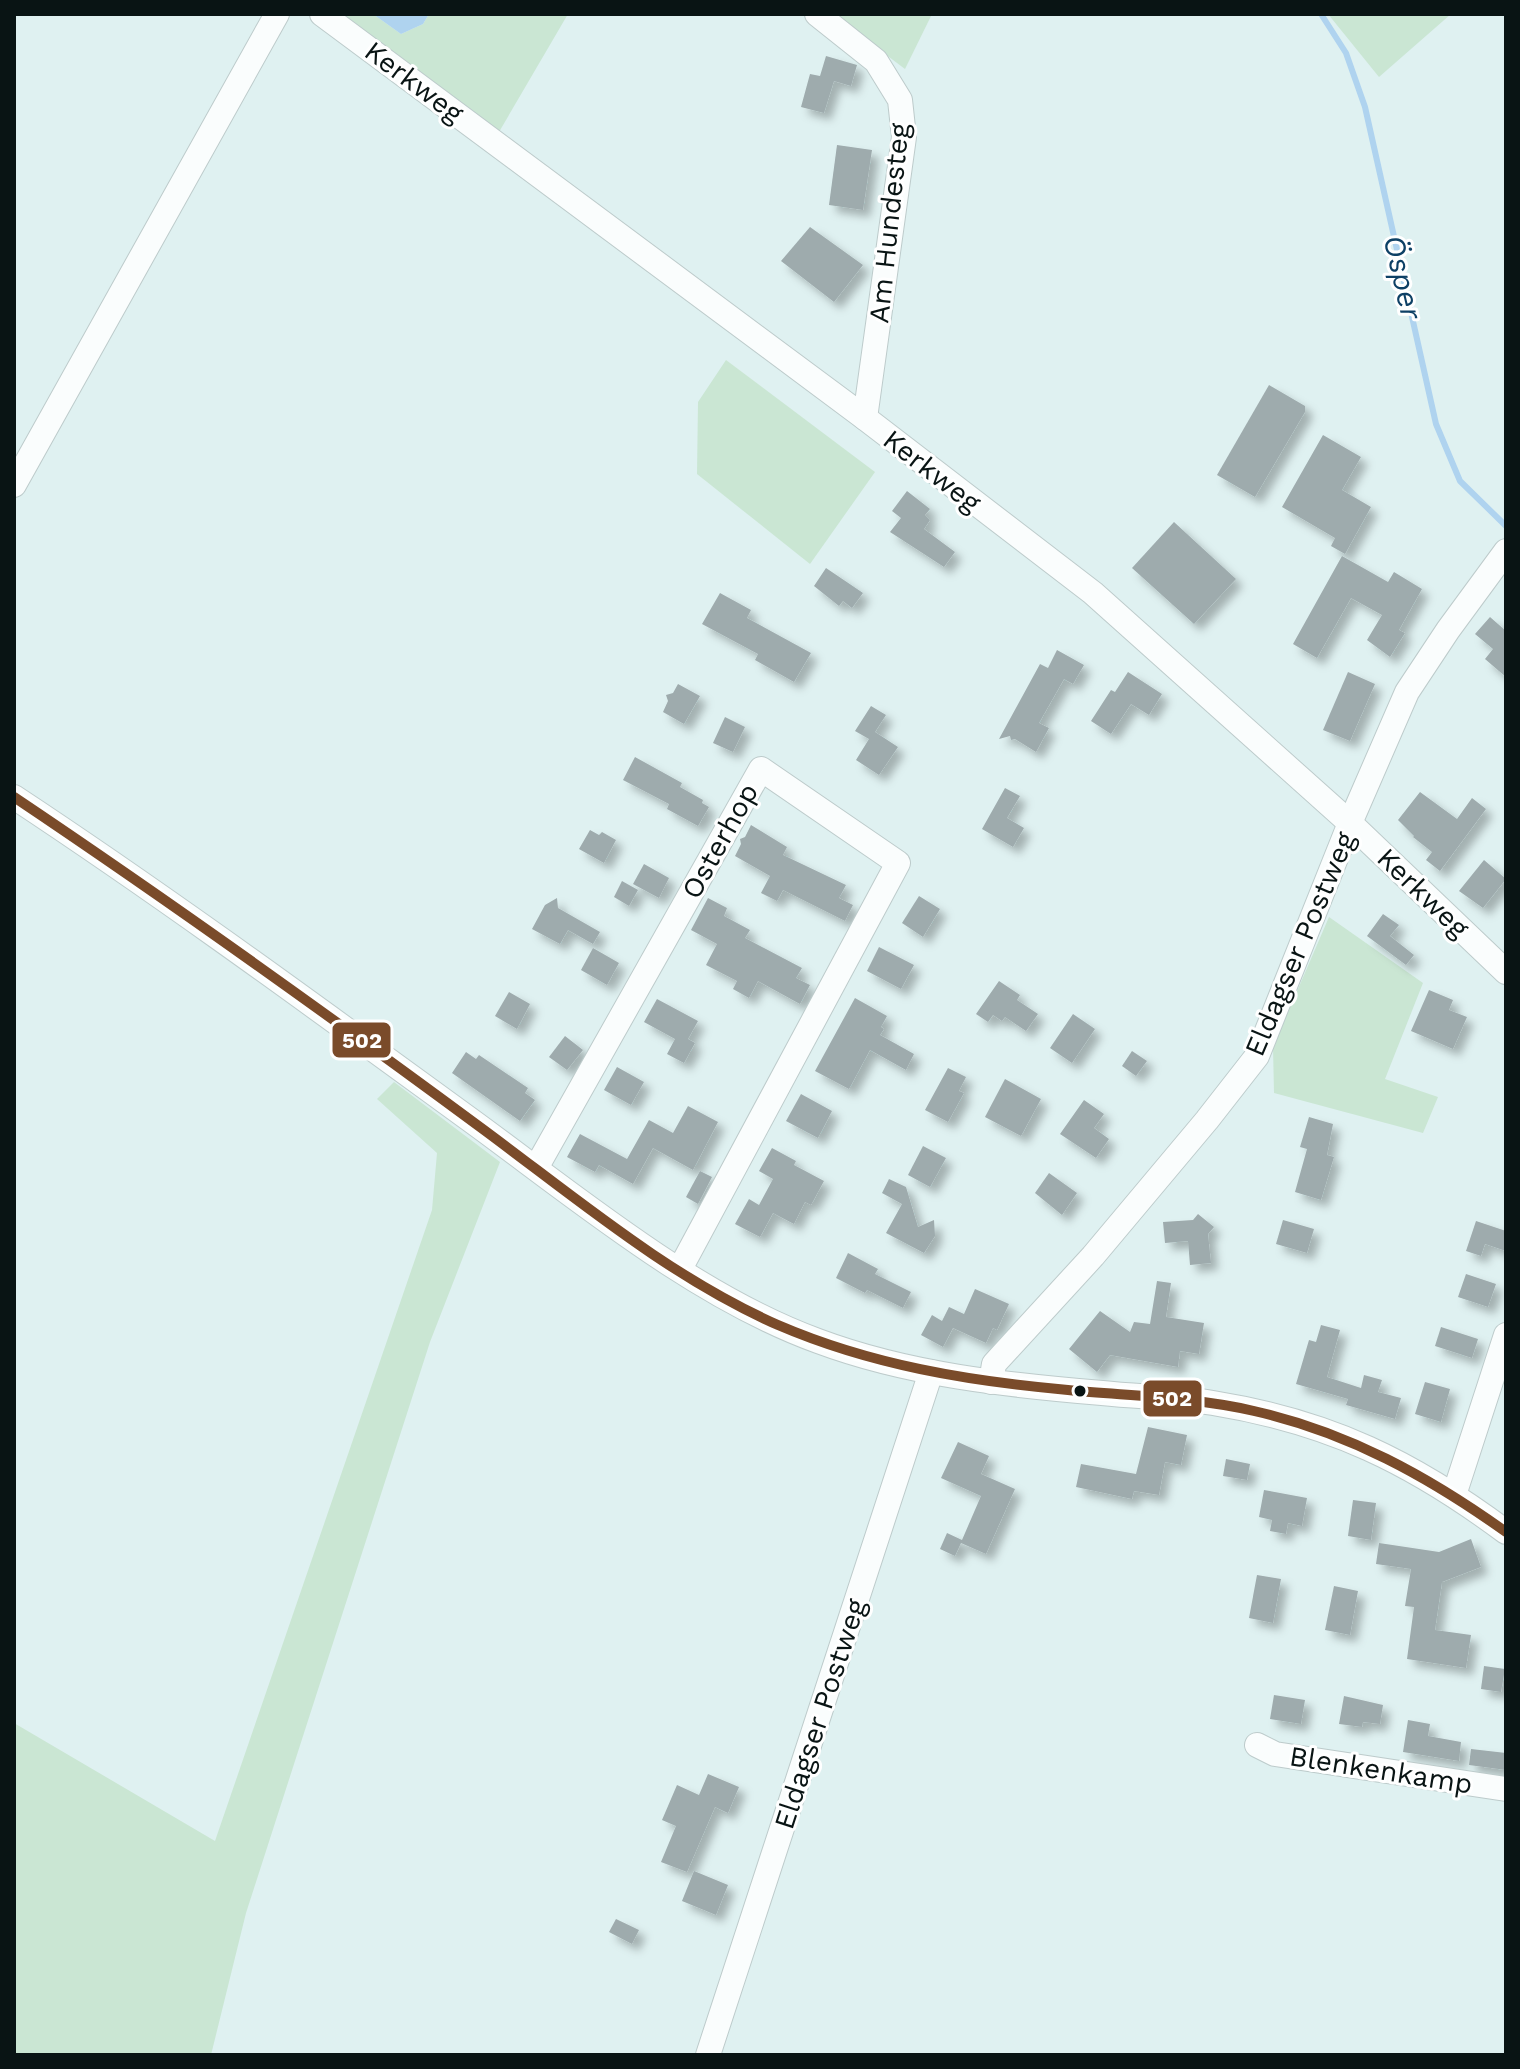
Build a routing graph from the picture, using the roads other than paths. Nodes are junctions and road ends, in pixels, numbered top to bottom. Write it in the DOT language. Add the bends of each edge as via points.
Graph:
graph roads {
  1 [pos="277,14"];
  2 [pos="322,14"];
  3 [pos="817,14"];
  4 [pos="865,418"];
  5 [pos="14,485"];
  6 [pos="1506,551"];
  7 [pos="14,797"];
  8 [pos="1350,823"];
  9 [pos="1506,972"];
  10 [pos="536,1168"];
  11 [pos="680,1269"];
  12 [pos="1506,1335"];
  13 [pos="931,1372"];
  14 [pos="991,1382"];
  15 [pos="1454,1495"];
  16 [pos="1506,1532"];
  17 [pos="1257,1745"];
  18 [pos="1506,1789"];
  19 [pos="708,2055"];
  1 -- 5 [label="street"];
  2 -- 4 [label="street, Kerkweg"];
  3 -- 4 [label="street, Am Hundesteg" via="876,61 900,100 904,137"];
  4 -- 8 [label="street, Kerkweg" via="1093,593"];
  6 -- 8 [label="street, Eldagser Postweg" via="1407,692"];
  7 -- 10 [label="street" via="146,884"];
  8 -- 9 [label="street, Kerkweg"];
  8 -- 14 [label="street, Eldagser Postweg" via="1257,1056 1093,1256 994,1364"];
  10 -- 11 [label="street"];
  10 -- 11 [label="street, Osterhop" via="761,769 898,863"];
  11 -- 13 [label="street" via="745,1308 817,1341"];
  12 -- 15 [label="street"];
  13 -- 14 [label="street"];
  13 -- 19 [label="street, Eldagser Postweg"];
  14 -- 15 [label="street" via="1210,1403 1288,1420 1360,1443"];
  15 -- 16 [label="street"];
  17 -- 18 [label="street, Blenkenkamp" via="1275,1754"];
}
